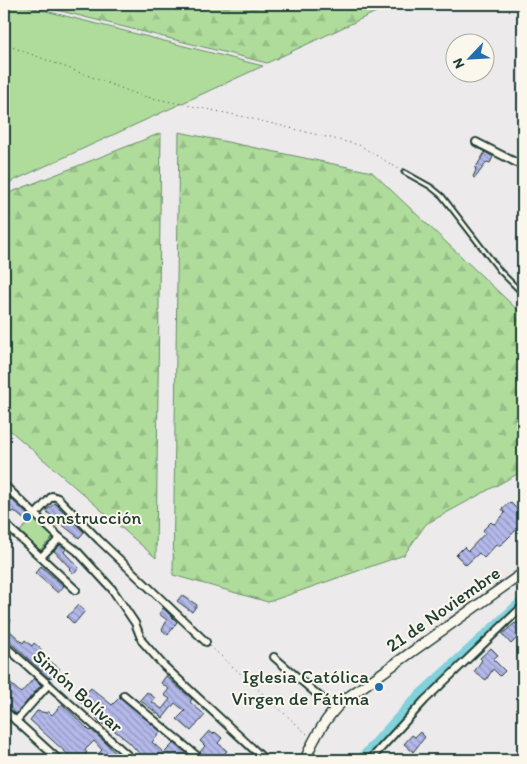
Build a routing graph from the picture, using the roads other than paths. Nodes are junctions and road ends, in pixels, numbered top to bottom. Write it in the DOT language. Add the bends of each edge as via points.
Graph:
graph roads {
  1 [pos="476,142"];
  2 [pos="523,166"];
  3 [pos="404,172"];
  4 [pos="523,294"];
  5 [pos="4,484"];
  6 [pos="36,514"];
  7 [pos="4,523"];
  8 [pos="60,538"];
  9 [pos="41,557"];
  10 [pos="523,573"];
  11 [pos="76,590"];
  12 [pos="523,606"];
  13 [pos="206,642"];
  14 [pos="4,645"];
  15 [pos="274,657"];
  16 [pos="48,685"];
  17 [pos="124,695"];
  18 [pos="334,709"];
  19 [pos="4,710"];
  20 [pos="16,721"];
  21 [pos="59,760"];
  22 [pos="133,760"];
  23 [pos="202,760"];
  24 [pos="265,760"];
  25 [pos="305,760"];
  26 [pos="370,760"];
  1 -- 2 [label="street"];
  3 -- 4 [label="lane" via="431,186 442,196 500,271"];
  5 -- 6 [label="street"];
  6 -- 8 [label="street"];
  6 -- 13 [label="street" via="52,496 58,498"];
  7 -- 9 [label="street"];
  8 -- 9 [label="street"];
  8 -- 24 [label="street" via="77,551 112,589 151,653"];
  9 -- 11 [label="street"];
  10 -- 18 [label="street, 21 de Noviembre" via="356,690"];
  12 -- 26 [label="street" via="425,700"];
  14 -- 16 [label="street, Simón Bolívar"];
  15 -- 18 [label="street"];
  16 -- 20 [label="street"];
  16 -- 22 [label="street, Simón Bolívar"];
  17 -- 23 [label="street"];
  18 -- 25 [label="street, 21 de Noviembre" via="313,740"];
  19 -- 20 [label="street"];
  20 -- 21 [label="street"];
}
